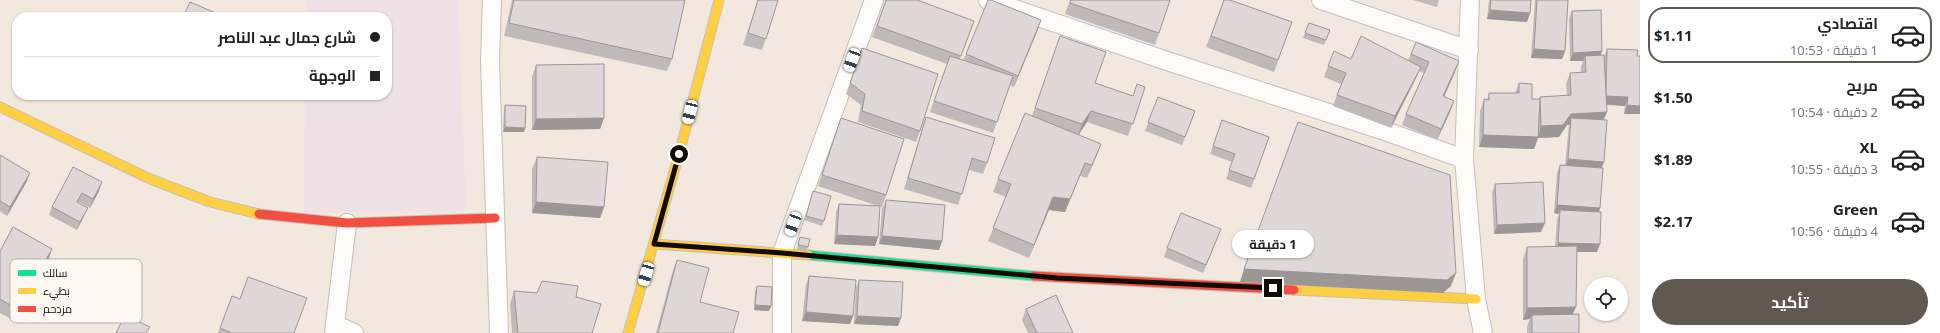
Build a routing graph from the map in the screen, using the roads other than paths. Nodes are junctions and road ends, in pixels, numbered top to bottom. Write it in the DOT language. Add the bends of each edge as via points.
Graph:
graph roads {
  1 [pos="492,0"];
  2 [pos="719,0"];
  3 [pos="874,0"];
  4 [pos="988,0"];
  5 [pos="1321,0"];
  6 [pos="1470,0"];
  7 [pos="1469,50"];
  8 [pos="0,107"];
  9 [pos="1464,159"];
  10 [pos="495,218"];
  11 [pos="347,223"];
  12 [pos="654,244"];
  13 [pos="782,253"];
  14 [pos="1476,299"];
  15 [pos="335,329"];
  16 [pos="354,333"];
  17 [pos="499,333"];
  18 [pos="628,333"];
  19 [pos="782,333"];
  20 [pos="1483,333"];
  1 -- 10 [label="street" via="490,62"];
  2 -- 12 [label="street"];
  3 -- 13 [label="street"];
  4 -- 9 [label="street" via="1170,62 1385,130"];
  5 -- 7 [label="street"];
  6 -- 7 [label="street"];
  7 -- 9 [label="street"];
  8 -- 11 [label="street" via="150,180 210,202 262,215"];
  9 -- 14 [label="street"];
  10 -- 11 [label="street"];
  10 -- 17 [label="street"];
  11 -- 15 [label="street"];
  12 -- 13 [label="street"];
  12 -- 18 [label="street"];
  13 -- 14 [label="street" via="1057,278"];
  13 -- 19 [label="street"];
  14 -- 20 [label="street"];
  15 -- 16 [label="street"];
}
